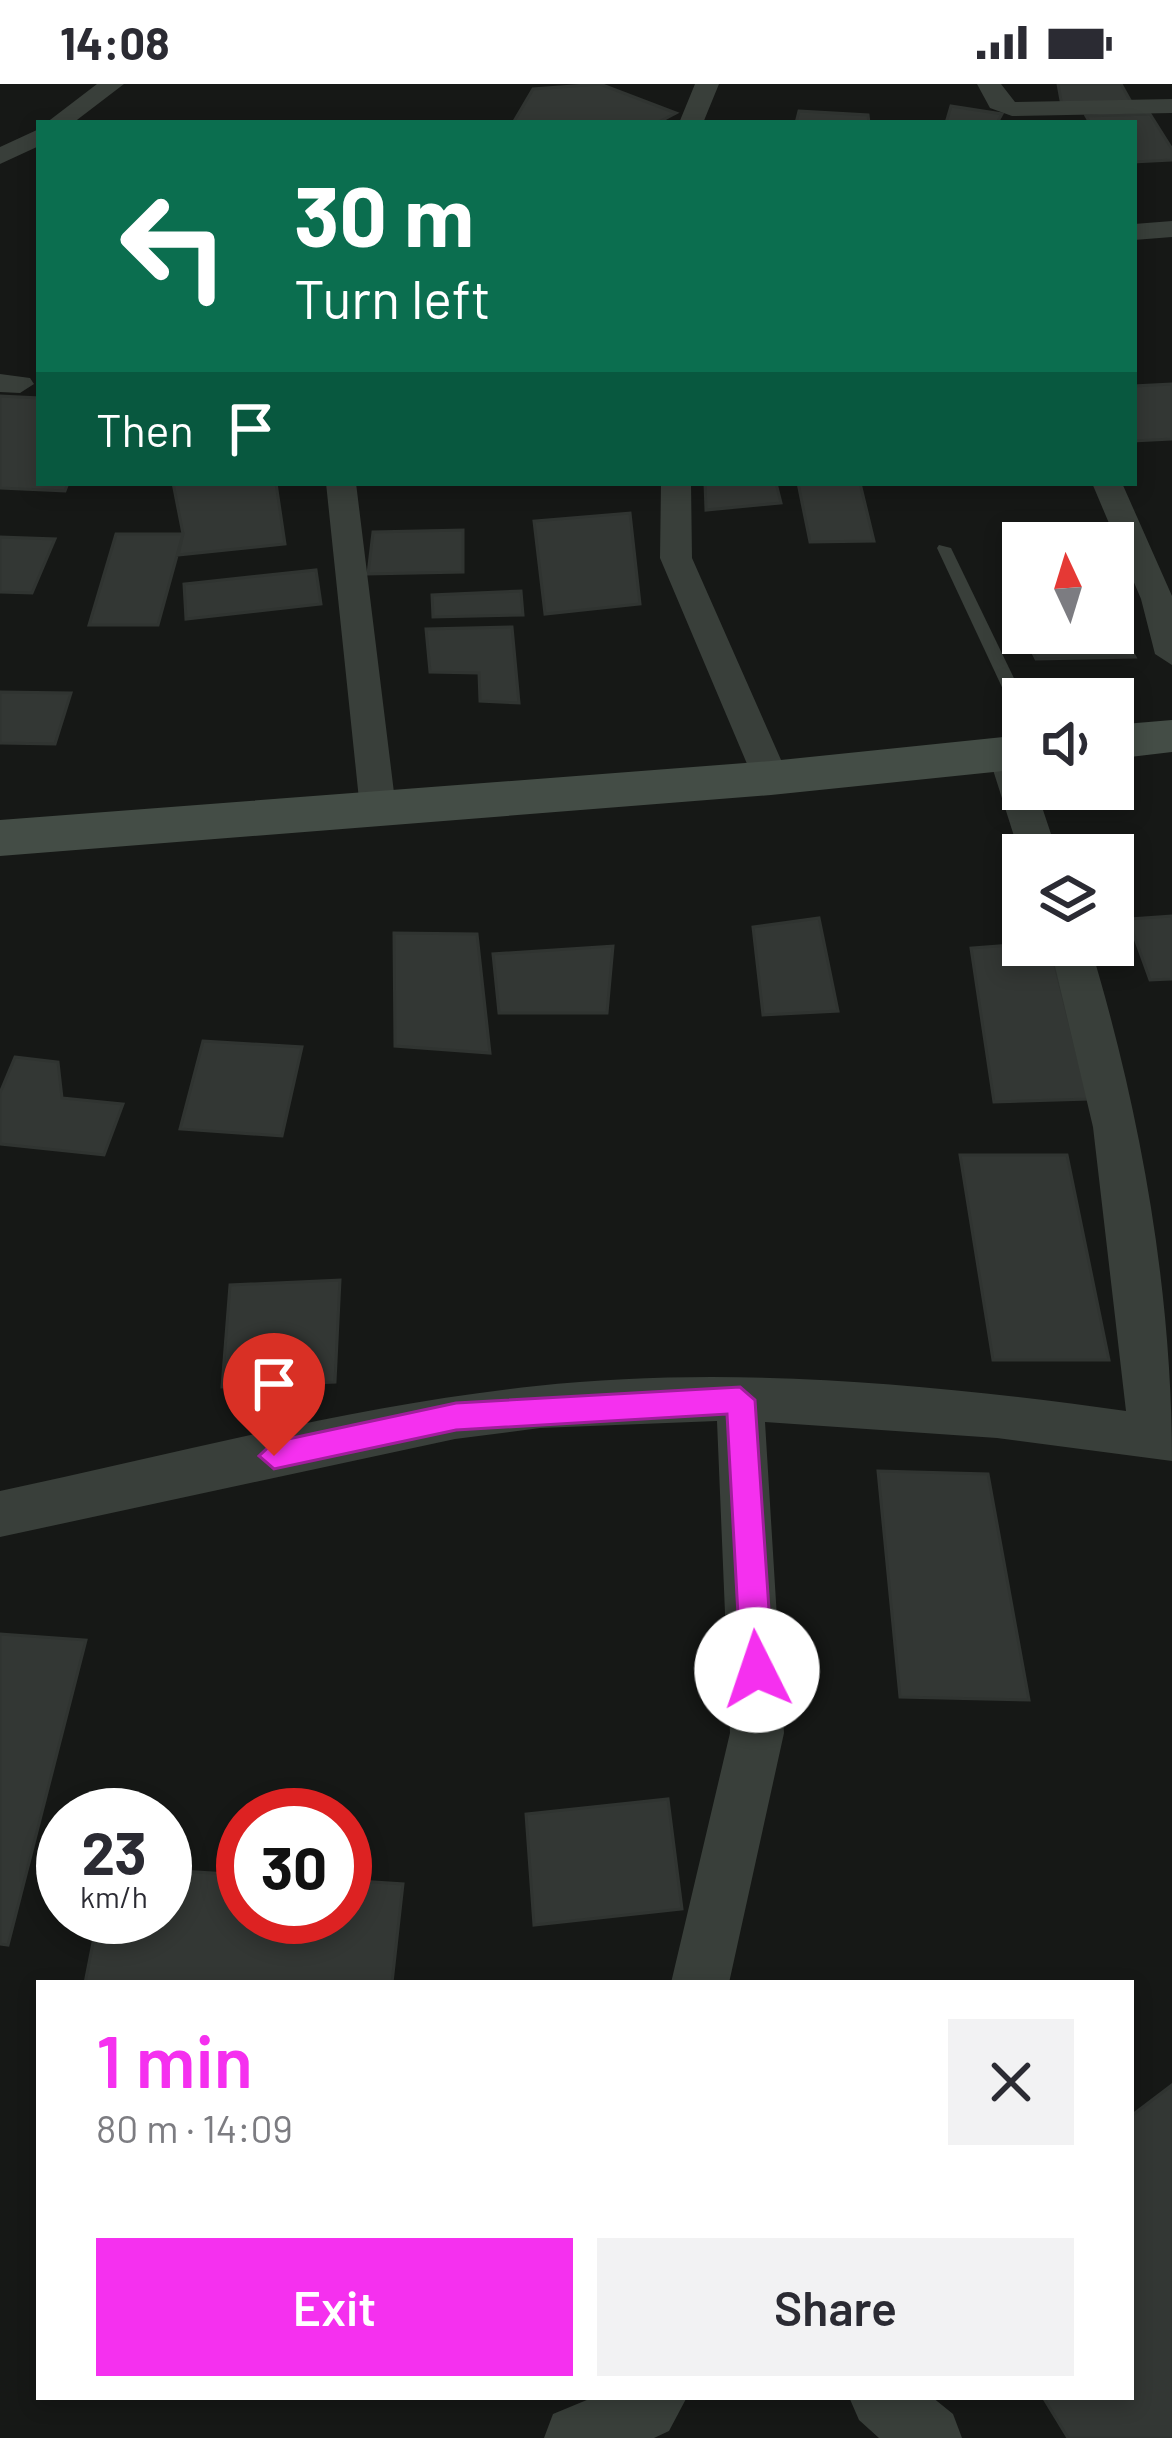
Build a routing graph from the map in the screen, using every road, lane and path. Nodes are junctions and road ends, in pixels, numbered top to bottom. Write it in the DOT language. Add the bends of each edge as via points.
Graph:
graph roads {
  1 [pos="112,84"];
  2 [pos="706,84"];
  3 [pos="989,84"];
  4 [pos="1172,106"];
  5 [pos="62,120"];
  6 [pos="692,120"];
  7 [pos="36,138"];
  8 [pos="0,157"];
  9 [pos="1172,230"];
  10 [pos="1137,232"];
  11 [pos="341,486"];
  12 [pos="676,486"];
  13 [pos="1108,486"];
  14 [pos="944,548"];
  15 [pos="1172,654"];
  16 [pos="1002,701"];
  17 [pos="1172,736"];
  18 [pos="1134,740"];
  19 [pos="1002,742"];
  20 [pos="771,778"];
  21 [pos="378,808"];
  22 [pos="0,838"];
  23 [pos="1077,966"];
  24 [pos="740,1400"];
  25 [pos="1162,1438"];
  26 [pos="0,1514"];
  27 [pos="701,1980"];
  28 [pos="652,2400"];
  29 [pos="885,2400"];
  30 [pos="577,2438"];
  31 [pos="929,2438"];
  1 -- 5 [label="street"];
  2 -- 6 [label="street"];
  3 -- 4 [label="street" via="998,103 1012,109"];
  7 -- 8 [label="street"];
  9 -- 10 [label="street"];
  11 -- 21 [label="street"];
  12 -- 20 [label="street" via="676,558"];
  13 -- 15 [label="street"];
  14 -- 16 [label="lane"];
  17 -- 18 [label="street"];
  19 -- 20 [label="street"];
  20 -- 21 [label="street"];
  21 -- 22 [label="street"];
  23 -- 25 [label="street" via="1094,1016"];
  24 -- 25 [label="street"];
  24 -- 26 [label="street" via="456,1417"];
  24 -- 27 [label="street" via="757,1733"];
  28 -- 30 [label="street"];
  29 -- 31 [label="street"];
}
